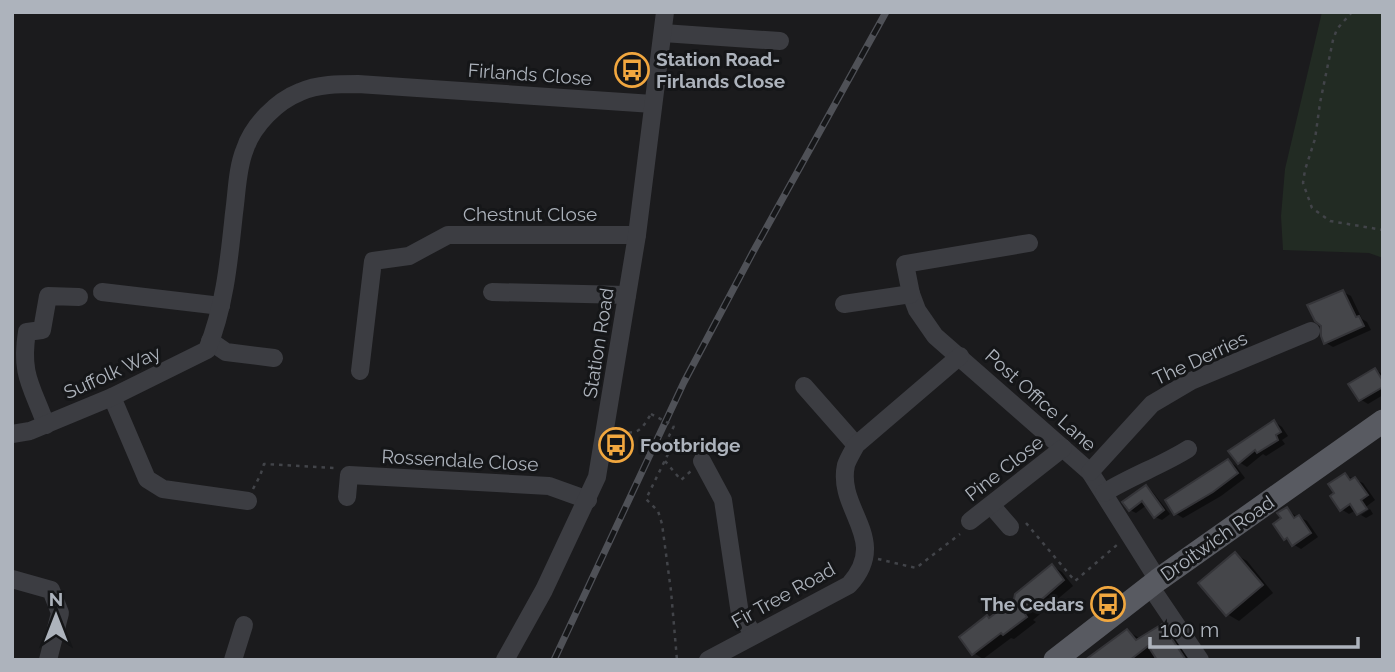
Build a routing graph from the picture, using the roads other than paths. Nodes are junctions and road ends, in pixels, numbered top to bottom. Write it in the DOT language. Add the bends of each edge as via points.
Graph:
graph roads {
  1 [pos="665,12"];
  2 [pos="663,33"];
  3 [pos="780,41"];
  4 [pos="653,104"];
  5 [pos="637,235"];
  6 [pos="1028,243"];
  7 [pos="102,292"];
  8 [pos="492,292"];
  9 [pos="911,294"];
  10 [pos="627,295"];
  11 [pos="79,297"];
  12 [pos="844,304"];
  13 [pos="221,306"];
  14 [pos="1311,331"];
  15 [pos="213,336"];
  16 [pos="960,356"];
  17 [pos="274,358"];
  18 [pos="360,371"];
  19 [pos="804,386"];
  20 [pos="112,397"];
  21 [pos="1383,421"];
  22 [pos="46,425"];
  23 [pos="12,434"];
  24 [pos="856,445"];
  25 [pos="1063,448"];
  26 [pos="1188,449"];
  27 [pos="702,461"];
  28 [pos="1090,472"];
  29 [pos="236,493"];
  30 [pos="1104,494"];
  31 [pos="347,497"];
  32 [pos="587,500"];
  33 [pos="990,505"];
  34 [pos="970,521"];
  35 [pos="1018,525"];
  36 [pos="12,579"];
  37 [pos="1154,583"];
  38 [pos="244,625"];
  39 [pos="754,635"];
  40 [pos="48,660"];
  41 [pos="233,660"];
  42 [pos="505,660"];
  43 [pos="708,660"];
  44 [pos="1055,660"];
  45 [pos="1200,660"];
  1 -- 2 [label="street, Station Road"];
  2 -- 3 [label="street"];
  2 -- 4 [label="street, Station Road"];
  4 -- 5 [label="street, Station Road"];
  4 -- 13 [label="street, Firlands Close" via="358,84 299,92 275,107 245,148"];
  5 -- 10 [label="street, Station Road"];
  5 -- 18 [label="street, Chestnut Close" via="448,235 409,256 373,261"];
  6 -- 9 [label="street" via="905,264"];
  7 -- 13 [label="street"];
  8 -- 10 [label="street"];
  9 -- 12 [label="street"];
  9 -- 16 [label="street, Post Office Lane" via="935,336"];
  10 -- 32 [label="street, Station Road" via="597,477"];
  11 -- 22 [label="street" via="48,296 42,330 27,332 26,377"];
  13 -- 15 [label="street, Firlands Close"];
  14 -- 28 [label="street, The Derries" via="1191,382 1152,404"];
  15 -- 17 [label="street" via="226,352"];
  15 -- 20 [label="street, Suffolk Way" via="207,350"];
  16 -- 24 [label="street"];
  16 -- 25 [label="street, Post Office Lane"];
  19 -- 24 [label="street"];
  20 -- 22 [label="street, Suffolk Way"];
  20 -- 29 [label="street" via="147,479 163,489"];
  21 -- 37 [label="main road, Droitwich Road"];
  22 -- 23 [label="street, Suffolk Way"];
  24 -- 39 [label="street, Fir Tree Road" via="846,465 846,482 864,539 866,557 861,572 849,585"];
  25 -- 28 [label="street, Post Office Lane"];
  25 -- 33 [label="street, Pine Close"];
  26 -- 30 [label="street"];
  27 -- 39 [label="street" via="723,500 740,614"];
  28 -- 30 [label="street, Post Office Lane"];
  30 -- 37 [label="street, Post Office Lane"];
  31 -- 32 [label="street, Rossendale Close" via="349,475 549,486"];
  32 -- 42 [label="street, Station Road"];
  33 -- 34 [label="street, Pine Close"];
  33 -- 35 [label="street"];
  36 -- 40 [label="street" via="51,590 60,613"];
  37 -- 44 [label="main road, Droitwich Road"];
  37 -- 45 [label="street, Post Office Lane"];
  38 -- 41 [label="street"];
  39 -- 43 [label="street, Fir Tree Road"];
}
